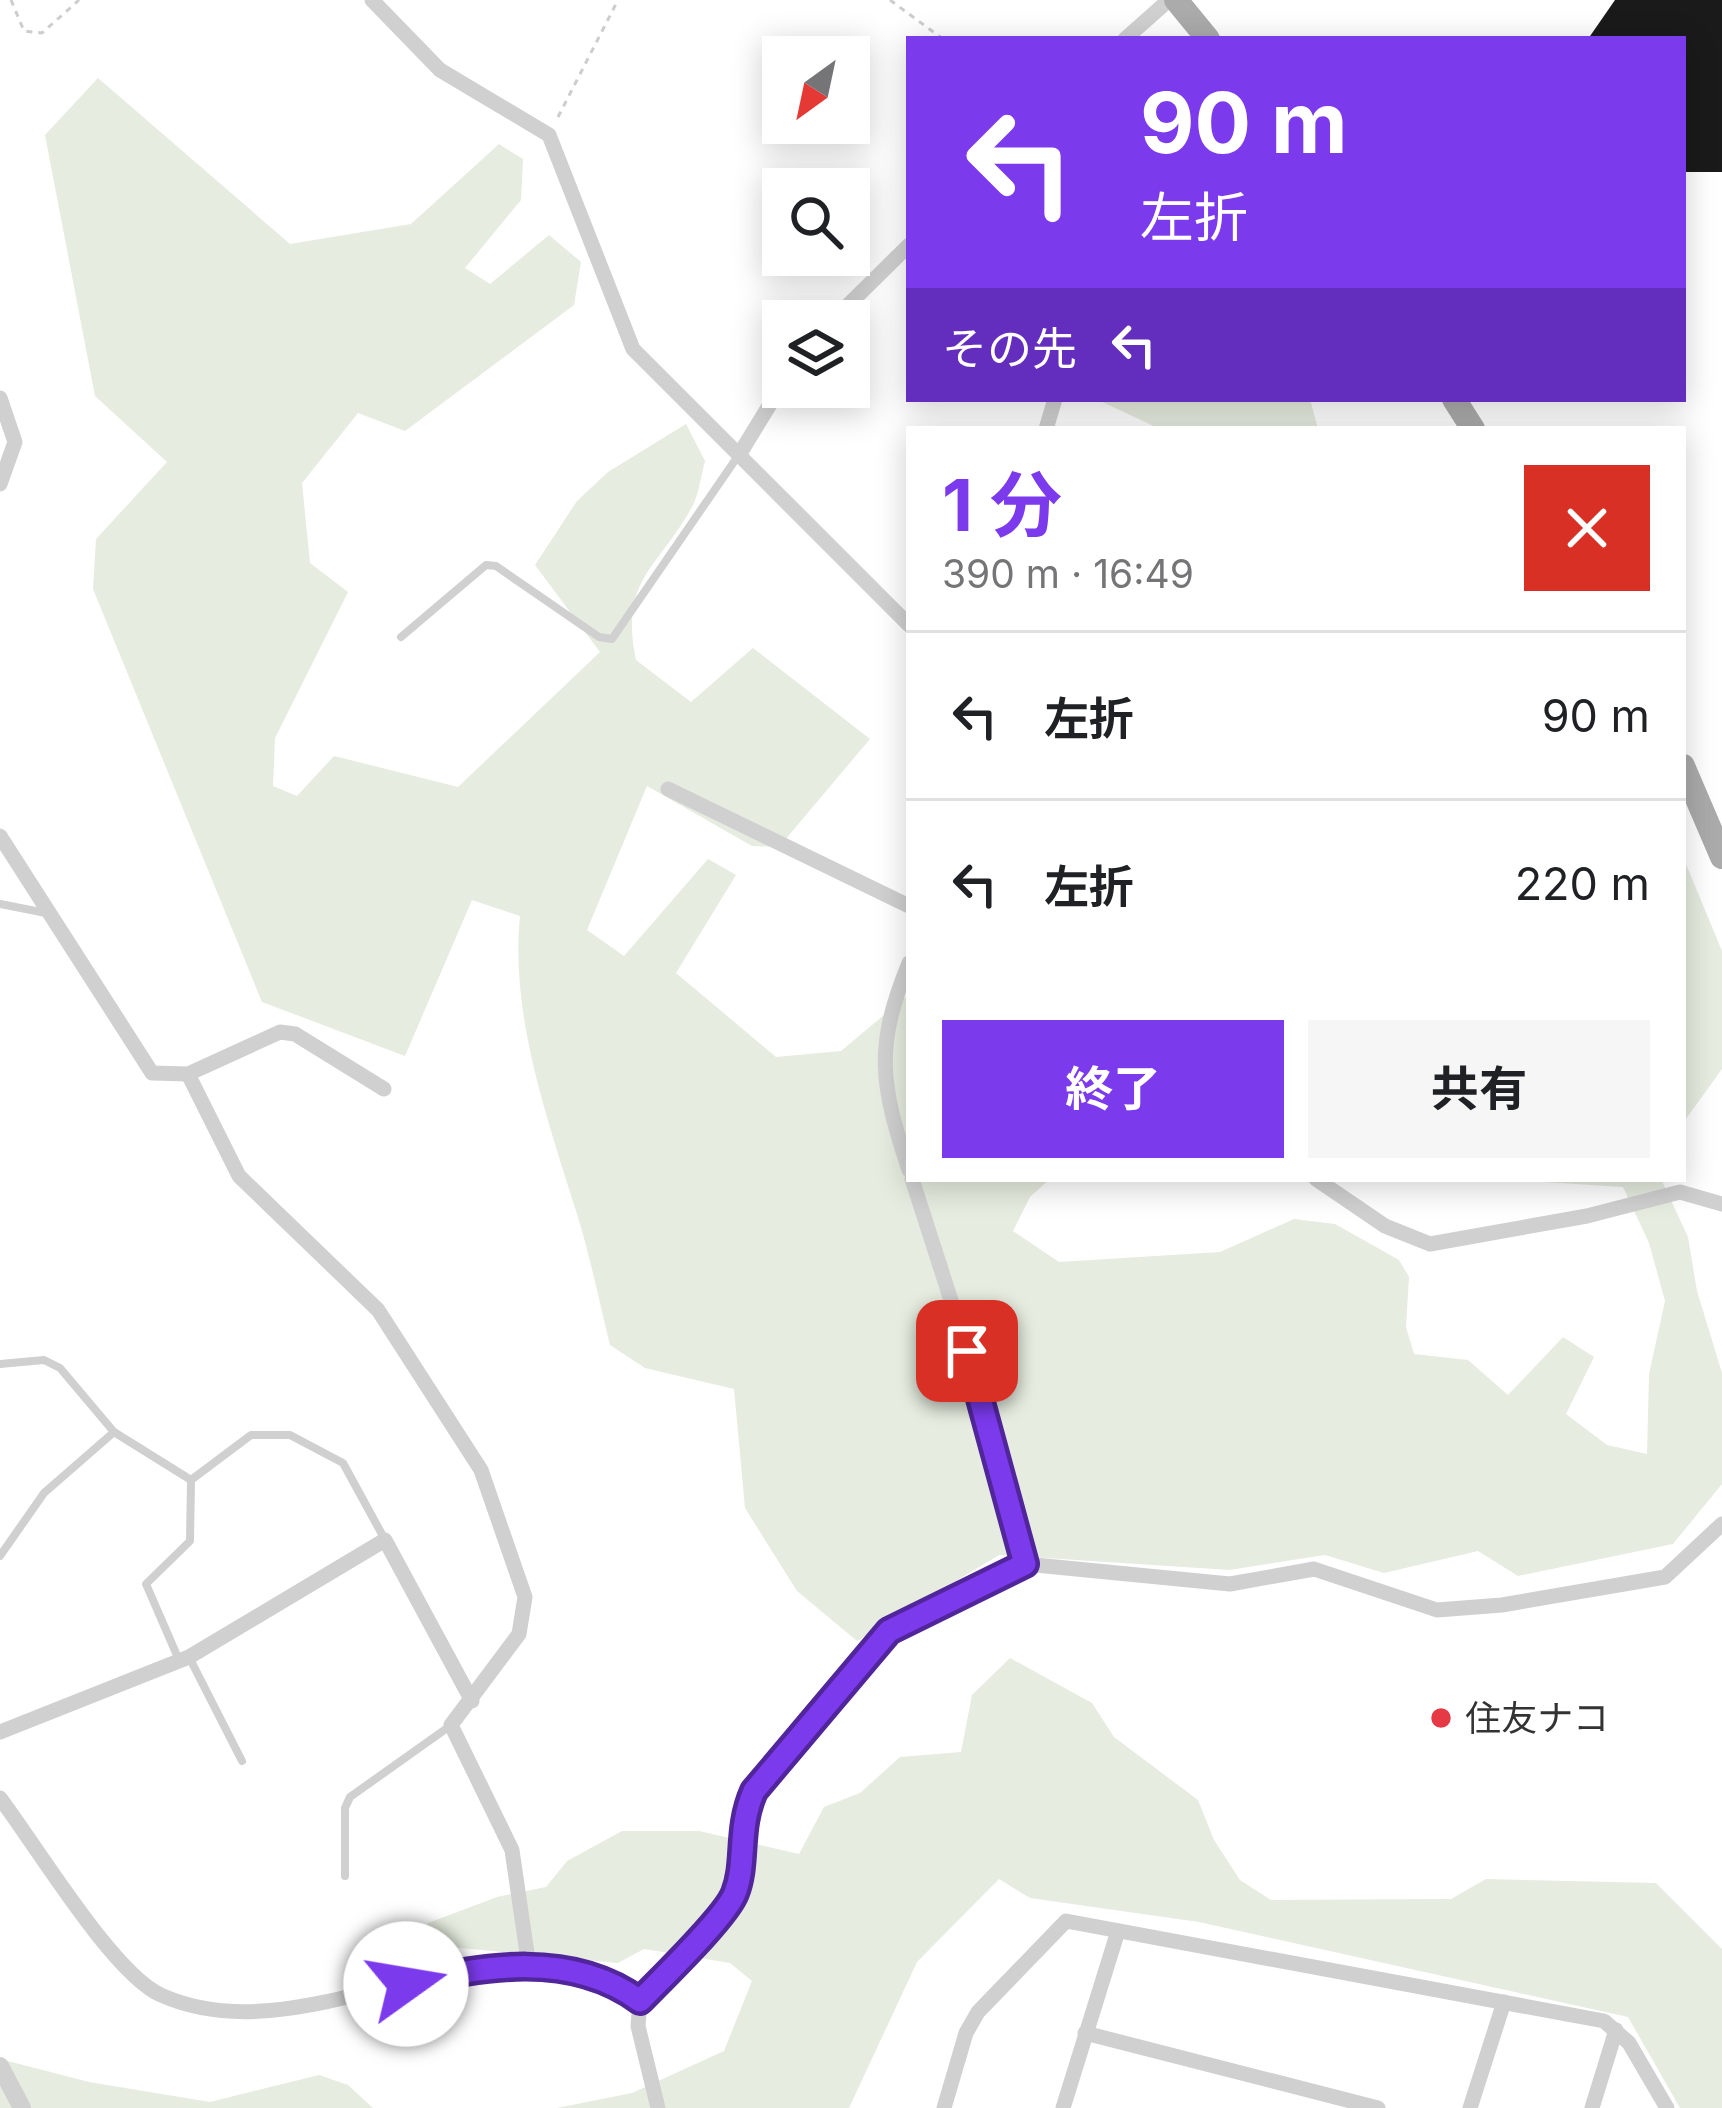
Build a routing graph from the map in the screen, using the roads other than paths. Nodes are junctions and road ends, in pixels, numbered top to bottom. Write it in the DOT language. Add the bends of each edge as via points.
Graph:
graph roads {
  1 [pos="372,0"];
  2 [pos="1172,0"];
  3 [pos="1129,36"];
  4 [pos="1201,36"];
  5 [pos="906,248"];
  6 [pos="853,300"];
  7 [pos="0,398"];
  8 [pos="768,408"];
  9 [pos="739,455"];
  10 [pos="0,484"];
  11 [pos="906,622"];
  12 [pos="401,637"];
  13 [pos="1686,773"];
  14 [pos="668,789"];
  15 [pos="0,836"];
  16 [pos="1722,856"];
  17 [pos="0,904"];
  18 [pos="906,905"];
  19 [pos="47,913"];
  20 [pos="906,970"];
  21 [pos="188,1074"];
  22 [pos="384,1089"];
  23 [pos="906,1161"];
  24 [pos="913,1182"];
  25 [pos="1320,1182"];
  26 [pos="1722,1204"];
  27 [pos="0,1364"];
  28 [pos="114,1432"];
  29 [pos="190,1480"];
  30 [pos="1722,1524"];
  31 [pos="385,1540"];
  32 [pos="0,1556"];
  33 [pos="1025,1564"];
  34 [pos="184,1659"];
  35 [pos="472,1700"];
  36 [pos="452,1726"];
  37 [pos="0,1732"];
  38 [pos="242,1760"];
  39 [pos="0,1798"];
  40 [pos="345,1876"];
  41 [pos="1118,1931"];
  42 [pos="530,1966"];
  43 [pos="640,2001"];
  44 [pos="1504,2002"];
  45 [pos="1616,2030"];
  46 [pos="1085,2033"];
  47 [pos="0,2066"];
  48 [pos="22,2108"];
  49 [pos="658,2108"];
  50 [pos="944,2108"];
  51 [pos="1063,2108"];
  52 [pos="1378,2108"];
  53 [pos="1470,2108"];
  54 [pos="1592,2108"];
  55 [pos="1667,2108"];
  1 -- 9 [label="street" via="440,70 548,135 633,349"];
  2 -- 3 [label="street"];
  2 -- 4 [label="main road"];
  5 -- 6 [label="street"];
  7 -- 10 [label="street" via="15,442"];
  8 -- 9 [label="street"];
  9 -- 11 [label="street"];
  9 -- 12 [label="lane" via="612,639 485,565"];
  13 -- 16 [label="main road"];
  14 -- 18 [label="street"];
  15 -- 19 [label="street"];
  17 -- 19 [label="lane"];
  19 -- 21 [label="street" via="152,1072"];
  20 -- 23 [label="street" via="886,1020 887,1103"];
  21 -- 22 [label="street" via="280,1032"];
  21 -- 35 [label="street" via="239,1176 378,1310 481,1470 525,1598 519,1634"];
  24 -- 33 [label="street"];
  25 -- 26 [label="street" via="1385,1226 1430,1244 1680,1192"];
  27 -- 28 [label="lane" via="44,1360 60,1368"];
  28 -- 29 [label="lane"];
  28 -- 32 [label="lane" via="44,1493"];
  29 -- 31 [label="lane" via="251,1435 290,1435 343,1463"];
  29 -- 34 [label="lane" via="190,1541 146,1584"];
  30 -- 33 [label="street" via="1665,1577 1437,1610 1315,1569 1230,1584"];
  31 -- 34 [label="street"];
  31 -- 35 [label="street"];
  33 -- 43 [label="street" via="889,1631 754,1791 742,1818 735,1894"];
  34 -- 37 [label="street"];
  34 -- 38 [label="lane"];
  35 -- 36 [label="street"];
  36 -- 40 [label="lane" via="350,1797"];
  36 -- 42 [label="street" via="512,1850"];
  39 -- 42 [label="street" via="119,1960 159,1995 224,2010 286,2006 485,1965"];
  41 -- 44 [label="street"];
  41 -- 46 [label="street"];
  41 -- 50 [label="street" via="1066,1921 977,2012"];
  42 -- 43 [label="street" via="619,1985"];
  43 -- 49 [label="street" via="638,2026"];
  44 -- 45 [label="street" via="1604,2020"];
  44 -- 53 [label="street"];
  45 -- 54 [label="street"];
  45 -- 55 [label="street"];
  46 -- 51 [label="street"];
  46 -- 52 [label="street"];
  47 -- 48 [label="street"];
}
